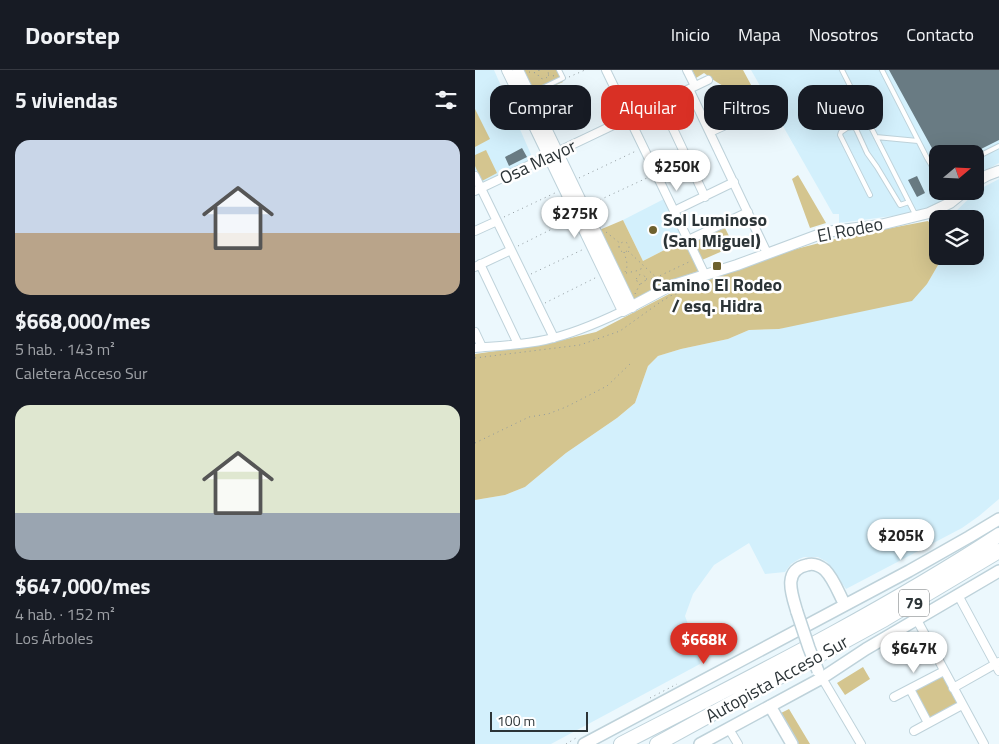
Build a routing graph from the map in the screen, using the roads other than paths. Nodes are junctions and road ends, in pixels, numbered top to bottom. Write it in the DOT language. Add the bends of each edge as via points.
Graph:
graph roads {
  1 [pos="507,70"];
  2 [pos="559,70"];
  3 [pos="607,70"];
  4 [pos="687,70"];
  5 [pos="843,70"];
  6 [pos="882,70"];
  7 [pos="522,71"];
  8 [pos="708,80"];
  9 [pos="527,85"];
  10 [pos="549,85"];
  11 [pos="614,85"];
  12 [pos="691,85"];
  13 [pos="694,86"];
  14 [pos="694,92"];
  15 [pos="544,130"];
  16 [pos="604,130"];
  17 [pos="635,130"];
  18 [pos="674,130"];
  19 [pos="714,130"];
  20 [pos="710,132"];
  21 [pos="876,137"];
  22 [pos="918,141"];
  23 [pos="999,146"];
  24 [pos="554,154"];
  25 [pos="984,154"];
  26 [pos="929,161"];
  27 [pos="999,170"];
  28 [pos="475,176"];
  29 [pos="984,177"];
  30 [pos="734,182"];
  31 [pos="478,190"];
  32 [pos="870,195"];
  33 [pos="705,196"];
  34 [pos="954,200"];
  35 [pos="909,202"];
  36 [pos="674,212"];
  37 [pos="748,212"];
  38 [pos="917,216"];
  39 [pos="497,220"];
  40 [pos="475,231"];
  41 [pos="688,240"];
  42 [pos="511,250"];
  43 [pos="767,253"];
  44 [pos="477,265"];
  45 [pos="705,275"];
  46 [pos="627,309"];
  47 [pos="475,332"];
  48 [pos="554,338"];
  49 [pos="518,344"];
  50 [pos="479,347"];
  51 [pos="999,519"];
  52 [pos="999,535"];
  53 [pos="999,551"];
  54 [pos="999,571"];
  55 [pos="958,595"];
  56 [pos="845,605"];
  57 [pos="917,620"];
  58 [pos="998,666"];
  59 [pos="944,671"];
  60 [pos="820,675"];
  61 [pos="953,688"];
  62 [pos="910,689"];
  63 [pos="895,697"];
  64 [pos="962,705"];
  65 [pos="770,706"];
  66 [pos="928,723"];
  67 [pos="729,728"];
  68 [pos="914,731"];
  69 [pos="584,744"];
  70 [pos="621,744"];
  71 [pos="657,744"];
  72 [pos="700,744"];
  73 [pos="738,744"];
  74 [pos="792,744"];
  75 [pos="861,744"];
  76 [pos="983,744"];
  1 -- 24 [label="street"];
  2 -- 10 [label="lane" via="563,78"];
  3 -- 11 [label="street"];
  4 -- 12 [label="street"];
  5 -- 21 [label="lane"];
  6 -- 22 [label="lane"];
  7 -- 9 [label="street"];
  8 -- 13 [label="street, Osa Mayor"];
  14 -- 20 [label="street"];
  15 -- 24 [label="street"];
  16 -- 24 [label="street, Osa Mayor"];
  17 -- 36 [label="street"];
  18 -- 33 [label="street"];
  19 -- 20 [label="street"];
  20 -- 30 [label="street"];
  21 -- 22 [label="lane"];
  21 -- 35 [label="lane"];
  22 -- 26 [label="lane"];
  23 -- 25 [label="lane"];
  24 -- 31 [label="street, Osa Mayor"];
  24 -- 46 [label="street"];
  24 -- 46 [label="street" via="564,188 605,274"];
  27 -- 29 [label="street"];
  28 -- 31 [label="street"];
  30 -- 33 [label="street"];
  30 -- 37 [label="street"];
  31 -- 39 [label="street"];
  32 -- 35 [label="lane" via="840,135 847,128 856,130 900,205"];
  33 -- 36 [label="street"];
  34 -- 38 [label="street, El Rodeo"];
  35 -- 38 [label="lane"];
  36 -- 41 [label="street"];
  37 -- 41 [label="street"];
  37 -- 43 [label="street"];
  38 -- 43 [label="street, El Rodeo" via="872,227 826,232"];
  39 -- 40 [label="street"];
  39 -- 42 [label="street"];
  41 -- 45 [label="street"];
  42 -- 44 [label="street"];
  42 -- 48 [label="street"];
  43 -- 45 [label="street, El Rodeo"];
  44 -- 49 [label="street"];
  45 -- 46 [label="street, El Rodeo" via="670,286"];
  46 -- 48 [label="street" via="589,327"];
  47 -- 50 [label="street"];
  48 -- 49 [label="street"];
  49 -- 50 [label="street"];
  51 -- 56 [label="main road"];
  52 -- 70 [label="highway, Autopista Acceso Sur / 79" via="873,611"];
  53 -- 71 [label="highway, Autopista Acceso Sur / 79" via="885,619"];
  54 -- 55 [label="main road"];
  55 -- 57 [label="main road"];
  55 -- 58 [label="street"];
  56 -- 60 [label="main road, bridge" via="828,573 817,565 807,564 793,574 791,589 797,612"];
  56 -- 69 [label="main road"];
  57 -- 59 [label="street"];
  57 -- 60 [label="main road"];
  58 -- 61 [label="street"];
  59 -- 61 [label="street"];
  59 -- 62 [label="street"];
  60 -- 65 [label="main road"];
  60 -- 75 [label="street"];
  61 -- 64 [label="street"];
  62 -- 63 [label="street"];
  62 -- 66 [label="street"];
  64 -- 66 [label="street"];
  64 -- 76 [label="street"];
  65 -- 67 [label="main road"];
  65 -- 74 [label="main road"];
  66 -- 68 [label="street"];
  67 -- 72 [label="main road"];
  67 -- 73 [label="street"];
}
